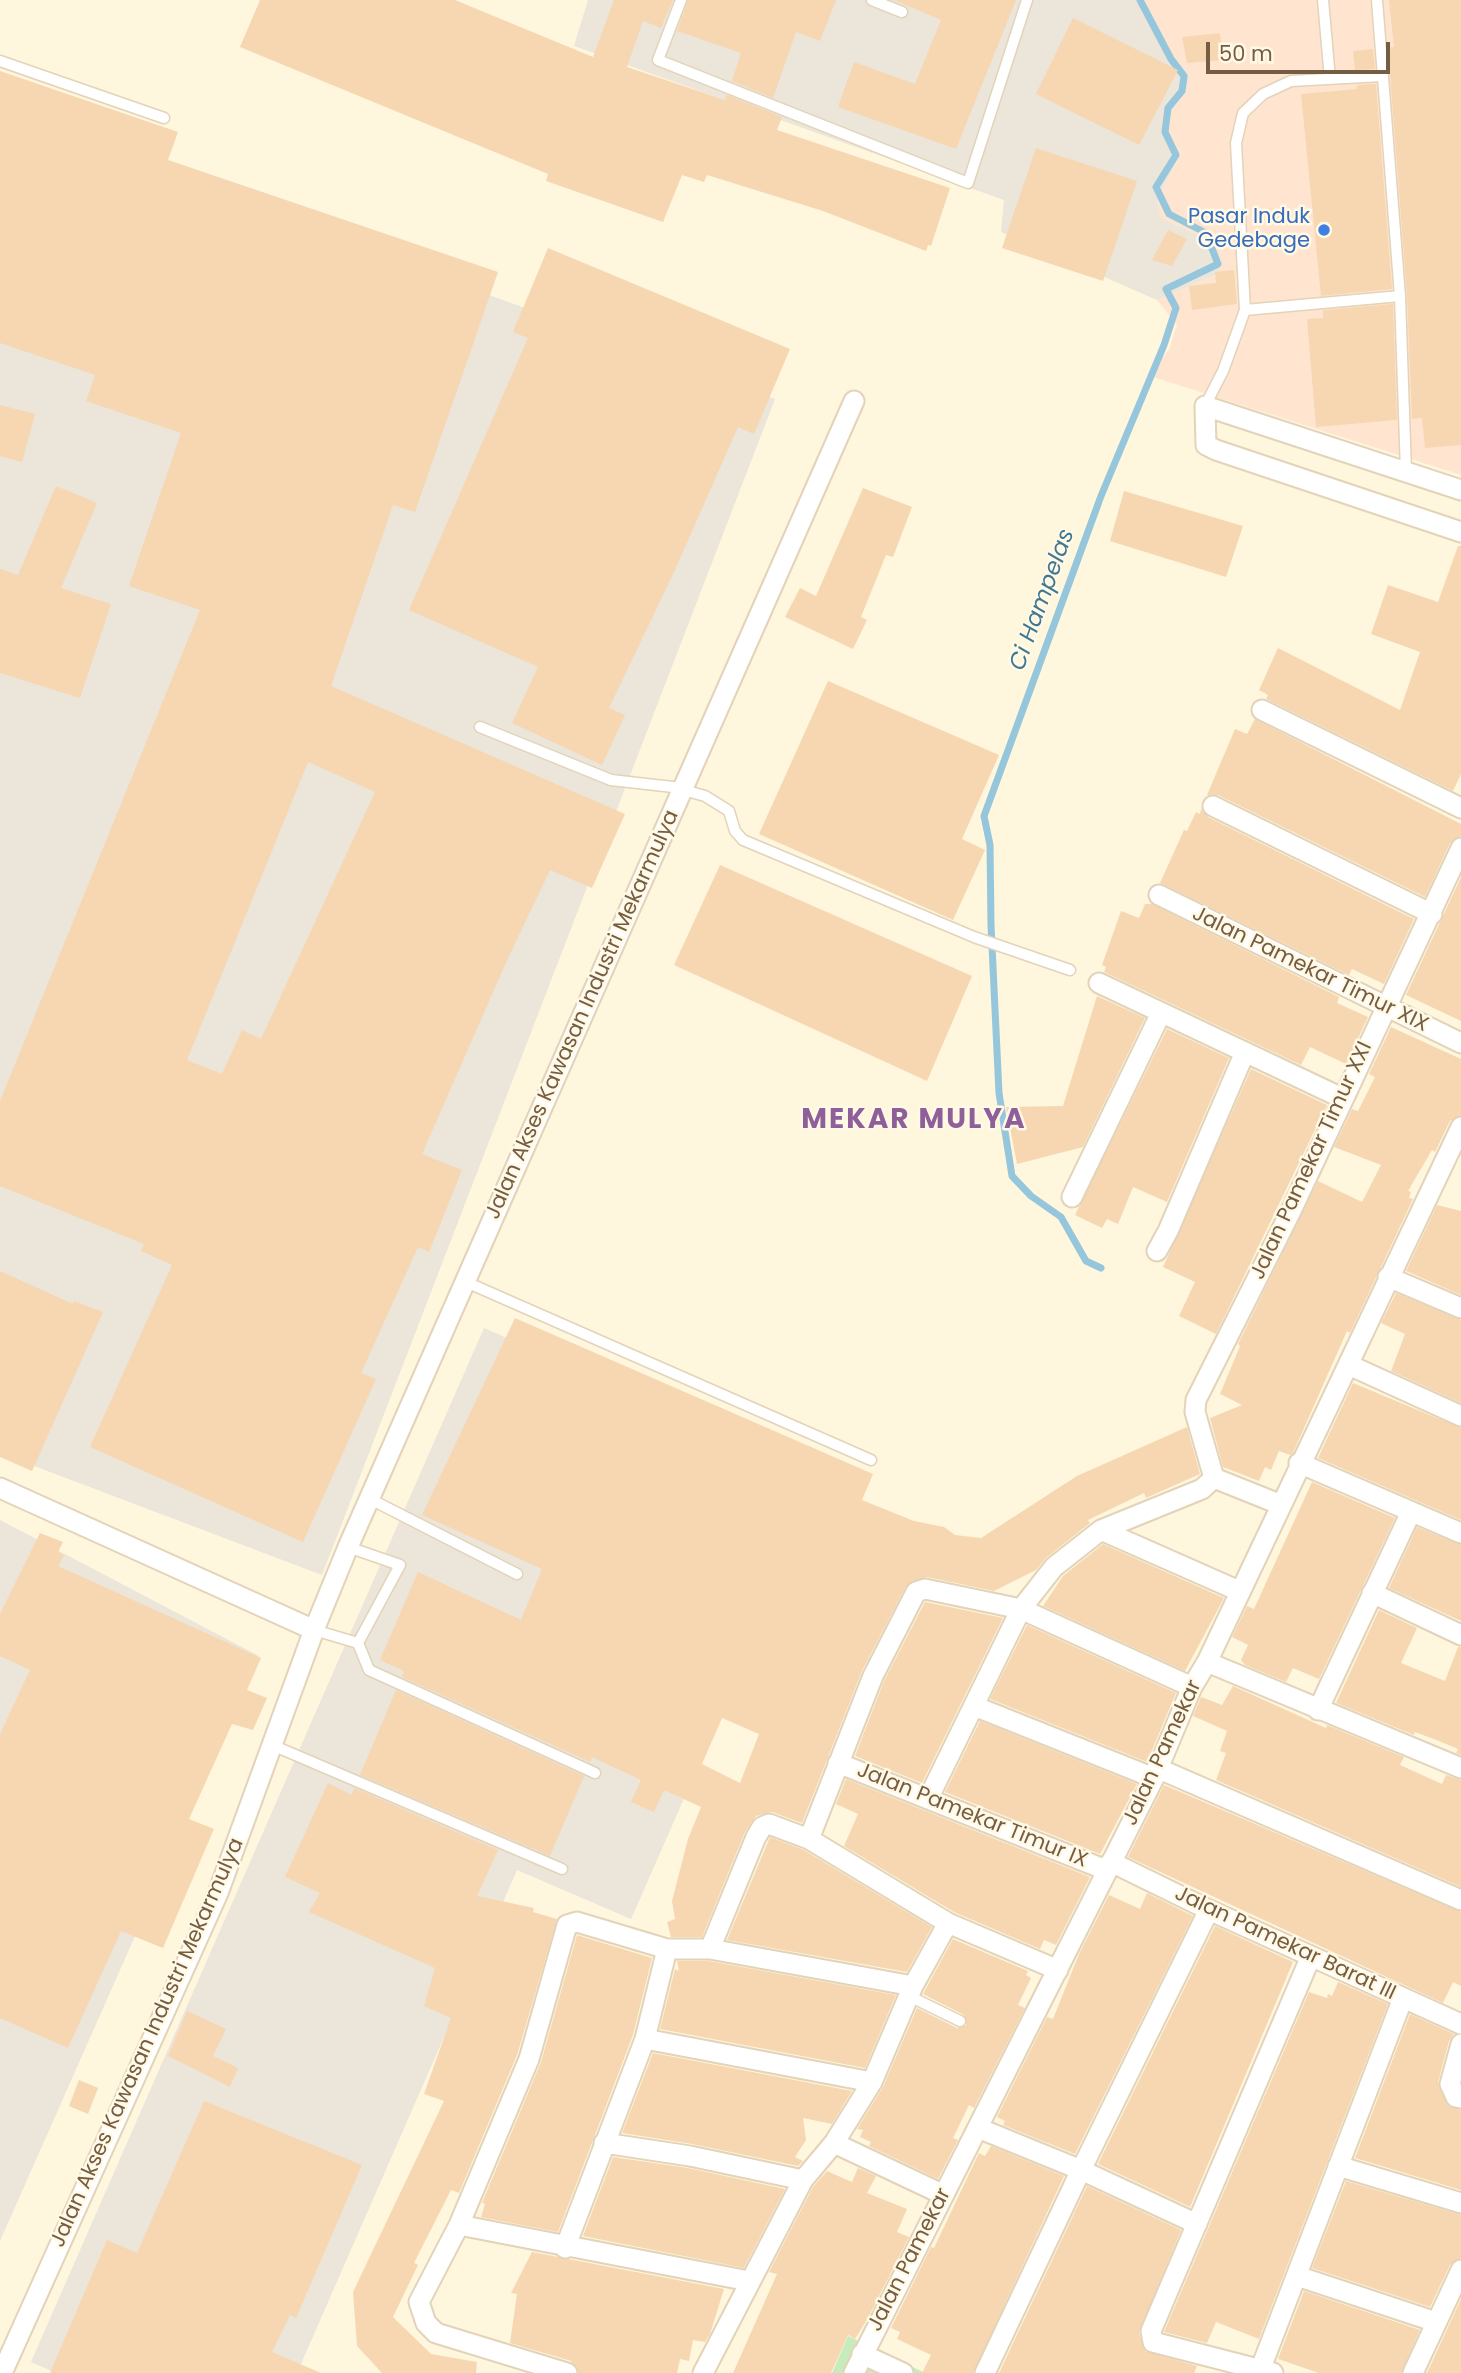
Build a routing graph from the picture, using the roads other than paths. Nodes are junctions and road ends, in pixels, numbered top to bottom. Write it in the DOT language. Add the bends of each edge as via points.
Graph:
graph roads {
  1 [pos="681,0"];
  2 [pos="872,0"];
  3 [pos="1027,0"];
  4 [pos="1323,0"];
  5 [pos="1377,0"];
  6 [pos="902,12"];
  7 [pos="0,61"];
  8 [pos="1382,76"];
  9 [pos="1330,79"];
  10 [pos="164,118"];
  11 [pos="1400,296"];
  12 [pos="1245,310"];
  13 [pos="854,401"];
  14 [pos="1205,406"];
  15 [pos="1406,472"];
  16 [pos="1461,491"];
  17 [pos="1461,532"];
  18 [pos="1262,710"];
  19 [pos="480,727"];
  20 [pos="683,790"];
  21 [pos="1213,806"];
  22 [pos="1461,808"];
  23 [pos="1461,848"];
  24 [pos="1159,895"];
  25 [pos="1432,914"];
  26 [pos="1070,970"];
  27 [pos="1099,983"];
  28 [pos="1385,1007"];
  29 [pos="1161,1013"];
  30 [pos="1461,1043"];
  31 [pos="1245,1052"];
  32 [pos="1342,1098"];
  33 [pos="1461,1127"];
  34 [pos="1072,1197"];
  35 [pos="1157,1251"];
  36 [pos="1388,1277"];
  37 [pos="466,1282"];
  38 [pos="1461,1308"];
  39 [pos="1349,1365"];
  40 [pos="1461,1416"];
  41 [pos="871,1460"];
  42 [pos="1299,1463"];
  43 [pos="1214,1478"];
  44 [pos="0,1488"];
  45 [pos="370,1499"];
  46 [pos="1279,1504"];
  47 [pos="1411,1512"];
  48 [pos="1101,1530"];
  49 [pos="1461,1533"];
  50 [pos="348,1547"];
  51 [pos="517,1574"];
  52 [pos="1239,1591"];
  53 [pos="1372,1593"];
  54 [pos="1021,1609"];
  55 [pos="314,1630"];
  56 [pos="1461,1635"];
  57 [pos="358,1643"];
  58 [pos="1207,1661"];
  59 [pos="1192,1686"];
  60 [pos="974,1706"];
  61 [pos="1318,1710"];
  62 [pos="272,1745"];
  63 [pos="838,1762"];
  64 [pos="1461,1768"];
  65 [pos="595,1773"];
  66 [pos="1155,1773"];
  67 [pos="928,1799"];
  68 [pos="809,1839"];
  69 [pos="1108,1866"];
  70 [pos="562,1869"];
  71 [pos="1461,1900"];
  72 [pos="1209,1910"];
  73 [pos="948,1923"];
  74 [pos="667,1949"];
  75 [pos="710,1949"];
  76 [pos="1311,1956"];
  77 [pos="1058,1970"];
  78 [pos="911,1991"];
  79 [pos="1403,1998"];
  80 [pos="960,2021"];
  81 [pos="1461,2024"];
  82 [pos="645,2039"];
  83 [pos="1461,2044"];
  84 [pos="872,2082"];
  85 [pos="1461,2098"];
  86 [pos="978,2128"];
  87 [pos="604,2143"];
  88 [pos="834,2143"];
  89 [pos="1338,2166"];
  90 [pos="1081,2170"];
  91 [pos="803,2180"];
  92 [pos="942,2194"];
  93 [pos="1461,2203"];
  94 [pos="1196,2224"];
  95 [pos="459,2225"];
  96 [pos="565,2248"];
  97 [pos="1461,2270"];
  98 [pos="1297,2276"];
  99 [pos="750,2281"];
  100 [pos="1436,2322"];
  101 [pos="862,2354"];
  102 [pos="1264,2372"];
  103 [pos="2,2373"];
  104 [pos="566,2373"];
  105 [pos="703,2373"];
  106 [pos="854,2373"];
  107 [pos="903,2373"];
  108 [pos="985,2373"];
  109 [pos="1413,2373"];
  1 -- 3 [label="lane" via="658,60 968,183"];
  2 -- 6 [label="lane"];
  4 -- 9 [label="lane"];
  5 -- 8 [label="lane"];
  7 -- 10 [label="lane"];
  8 -- 9 [label="lane"];
  8 -- 11 [label="lane"];
  9 -- 12 [label="lane" via="1291,81 1263,94 1243,113 1237,128"];
  11 -- 12 [label="lane"];
  11 -- 15 [label="lane"];
  12 -- 14 [label="lane"];
  13 -- 20 [label="street, Jalan Akses Kawasan Industri Mekarmulya"];
  14 -- 15 [label="street"];
  14 -- 17 [label="street" via="1206,445 1216,450"];
  15 -- 16 [label="street"];
  18 -- 22 [label="street"];
  19 -- 20 [label="lane" via="611,780"];
  20 -- 26 [label="lane" via="705,796 729,811 743,840 974,937"];
  20 -- 37 [label="street, Jalan Akses Kawasan Industri Mekarmulya"];
  21 -- 25 [label="street"];
  23 -- 25 [label="street, Jalan Pamekar Timur XXI"];
  24 -- 28 [label="street, Jalan Pamekar Timur XIX"];
  25 -- 28 [label="street, Jalan Pamekar Timur XXI"];
  27 -- 29 [label="street"];
  28 -- 30 [label="street, Jalan Pamekar Timur XIX"];
  28 -- 32 [label="street, Jalan Pamekar Timur XXI"];
  29 -- 31 [label="street"];
  29 -- 34 [label="street"];
  31 -- 32 [label="street"];
  31 -- 35 [label="street"];
  32 -- 43 [label="street, Jalan Pamekar Timur XXI" via="1196,1400 1195,1412"];
  33 -- 36 [label="street, Jalan Pamekar"];
  36 -- 38 [label="street"];
  36 -- 39 [label="street, Jalan Pamekar"];
  37 -- 41 [label="lane"];
  37 -- 45 [label="street, Jalan Akses Kawasan Industri Mekarmulya"];
  39 -- 40 [label="street"];
  39 -- 42 [label="street, Jalan Pamekar"];
  42 -- 46 [label="street, Jalan Pamekar"];
  42 -- 47 [label="street"];
  43 -- 46 [label="street"];
  43 -- 48 [label="street" via="1202,1489"];
  44 -- 55 [label="street"];
  45 -- 50 [label="street, Jalan Akses Kawasan Industri Mekarmulya"];
  45 -- 51 [label="lane"];
  46 -- 52 [label="street, Jalan Pamekar"];
  47 -- 49 [label="street"];
  47 -- 53 [label="street"];
  48 -- 52 [label="street"];
  48 -- 54 [label="street" via="1054,1567"];
  50 -- 55 [label="street, Jalan Akses Kawasan Industri Mekarmulya"];
  50 -- 57 [label="lane" via="400,1564"];
  52 -- 58 [label="street, Jalan Pamekar"];
  53 -- 56 [label="street"];
  53 -- 61 [label="street"];
  54 -- 59 [label="street"];
  54 -- 60 [label="street"];
  54 -- 63 [label="street" via="929,1589 916,1592 873,1676"];
  55 -- 57 [label="lane"];
  55 -- 62 [label="street, Jalan Akses Kawasan Industri Mekarmulya"];
  57 -- 65 [label="lane" via="369,1670"];
  58 -- 59 [label="street, Jalan Pamekar"];
  58 -- 61 [label="street"];
  59 -- 66 [label="street, Jalan Pamekar"];
  60 -- 66 [label="street"];
  60 -- 67 [label="street"];
  61 -- 64 [label="street"];
  62 -- 70 [label="lane"];
  62 -- 103 [label="street, Jalan Akses Kawasan Industri Mekarmulya" via="218,1893"];
  63 -- 67 [label="street, Jalan Pamekar Timur IX"];
  63 -- 68 [label="street"];
  66 -- 69 [label="street, Jalan Pamekar"];
  66 -- 71 [label="street"];
  67 -- 69 [label="street, Jalan Pamekar Timur IX"];
  68 -- 73 [label="street"];
  68 -- 75 [label="street" via="780,1826 762,1827"];
  69 -- 72 [label="street, Jalan Pamekar Barat III"];
  69 -- 77 [label="street, Jalan Pamekar"];
  72 -- 76 [label="street, Jalan Pamekar Barat III"];
  72 -- 90 [label="street"];
  73 -- 77 [label="street"];
  73 -- 78 [label="street"];
  74 -- 75 [label="street"];
  74 -- 82 [label="street"];
  74 -- 95 [label="street" via="577,1922 567,1925 528,2059"];
  75 -- 78 [label="street"];
  76 -- 79 [label="street, Jalan Pamekar Barat III"];
  76 -- 94 [label="street"];
  77 -- 86 [label="street, Jalan Pamekar"];
  78 -- 80 [label="lane"];
  78 -- 84 [label="street"];
  79 -- 81 [label="street, Jalan Pamekar Barat III"];
  79 -- 89 [label="street"];
  82 -- 84 [label="street"];
  82 -- 87 [label="street"];
  83 -- 85 [label="street" via="1450,2084"];
  84 -- 88 [label="street"];
  86 -- 90 [label="street"];
  86 -- 92 [label="street, Jalan Pamekar"];
  87 -- 91 [label="street"];
  87 -- 96 [label="street"];
  88 -- 91 [label="street"];
  88 -- 92 [label="street"];
  89 -- 93 [label="street"];
  89 -- 98 [label="street"];
  90 -- 94 [label="street"];
  90 -- 108 [label="street"];
  91 -- 99 [label="street"];
  92 -- 101 [label="street, Jalan Pamekar"];
  94 -- 102 [label="street" via="1150,2331 1153,2342"];
  95 -- 96 [label="street"];
  95 -- 104 [label="street" via="419,2302 426,2323 436,2333"];
  96 -- 99 [label="street"];
  97 -- 100 [label="street"];
  98 -- 100 [label="street"];
  98 -- 102 [label="street"];
  99 -- 105 [label="street"];
  100 -- 109 [label="street"];
  101 -- 106 [label="street, Jalan Pamekar"];
  101 -- 107 [label="street"];
}
